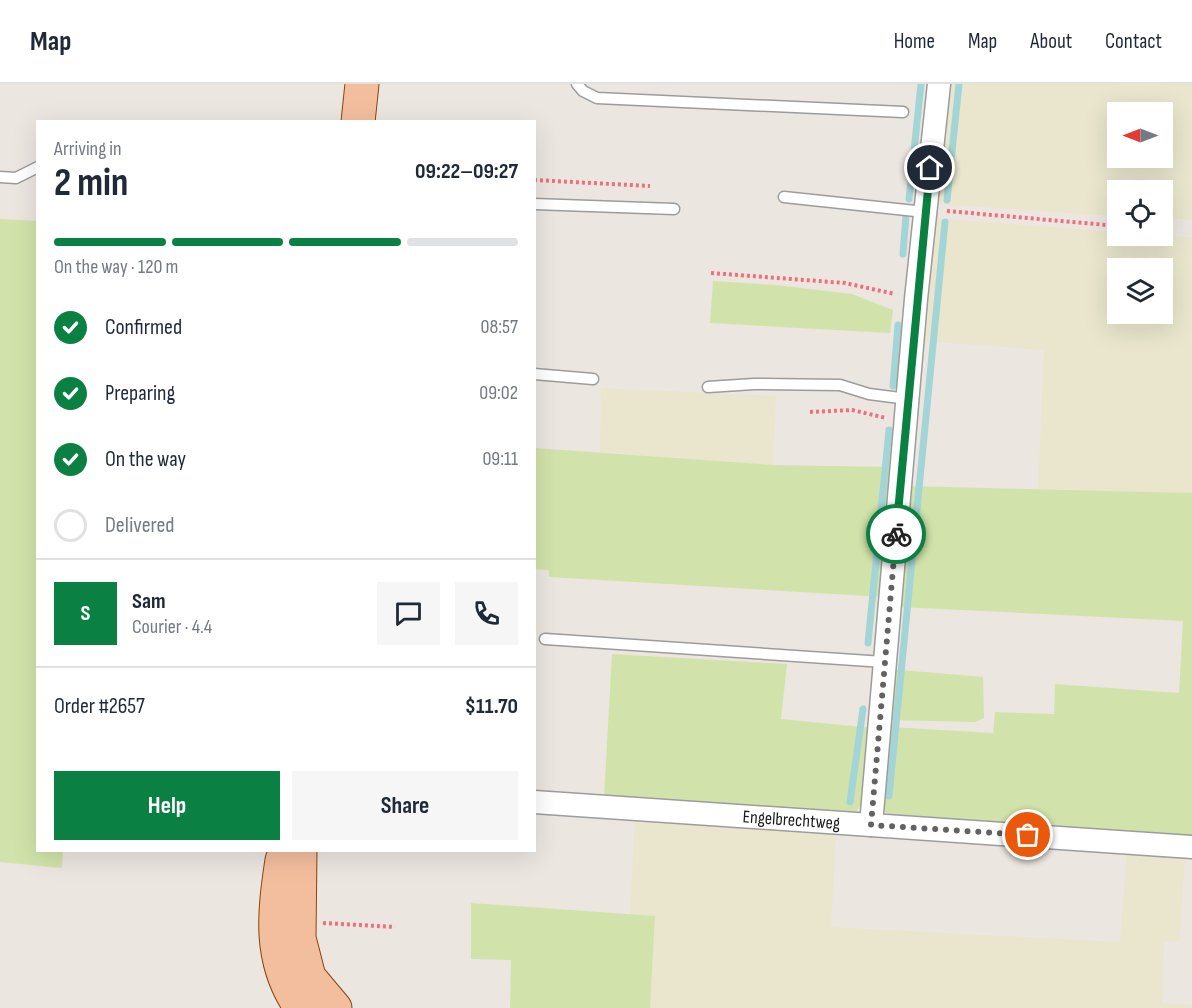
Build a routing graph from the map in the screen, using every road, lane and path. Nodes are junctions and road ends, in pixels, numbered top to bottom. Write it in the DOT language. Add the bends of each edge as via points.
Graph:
graph roads {
  1 [pos="362,84"];
  2 [pos="577,84"];
  3 [pos="939,84"];
  4 [pos="903,112"];
  5 [pos="358,120"];
  6 [pos="36,168"];
  7 [pos="0,177"];
  8 [pos="536,180"];
  9 [pos="650,186"];
  10 [pos="784,197"];
  11 [pos="536,204"];
  12 [pos="674,209"];
  13 [pos="925,211"];
  14 [pos="1107,225"];
  15 [pos="711,273"];
  16 [pos="916,299"];
  17 [pos="536,374"];
  18 [pos="593,380"];
  19 [pos="708,387"];
  20 [pos="908,399"];
  21 [pos="810,412"];
  22 [pos="905,426"];
  23 [pos="545,639"];
  24 [pos="884,662"];
  25 [pos="536,802"];
  26 [pos="871,825"];
  27 [pos="1192,847"];
  28 [pos="283,852"];
  29 [pos="300,852"];
  30 [pos="299,923"];
  31 [pos="395,927"];
  32 [pos="320,1005"];
  1 -- 5 [label="main road"];
  2 -- 4 [label="lane" via="597,98"];
  3 -- 13 [label="street"];
  6 -- 7 [label="lane" via="16,178"];
  8 -- 9 [label="path"];
  10 -- 13 [label="lane"];
  11 -- 12 [label="lane"];
  13 -- 14 [label="path"];
  13 -- 16 [label="street"];
  15 -- 16 [label="path" via="845,283"];
  16 -- 20 [label="street"];
  17 -- 18 [label="lane"];
  19 -- 20 [label="lane" via="840,385"];
  20 -- 22 [label="street"];
  21 -- 22 [label="path" via="852,410 879,414"];
  22 -- 24 [label="street"];
  23 -- 24 [label="lane"];
  24 -- 26 [label="street"];
  25 -- 26 [label="street, Engelbrechtweg"];
  26 -- 27 [label="street, Engelbrechtweg"];
  28 -- 32 [label="main road" via="274,916 277,948 290,992"];
  29 -- 30 [label="main road"];
  30 -- 31 [label="path"];
  30 -- 32 [label="main road" via="299,938"];
}
